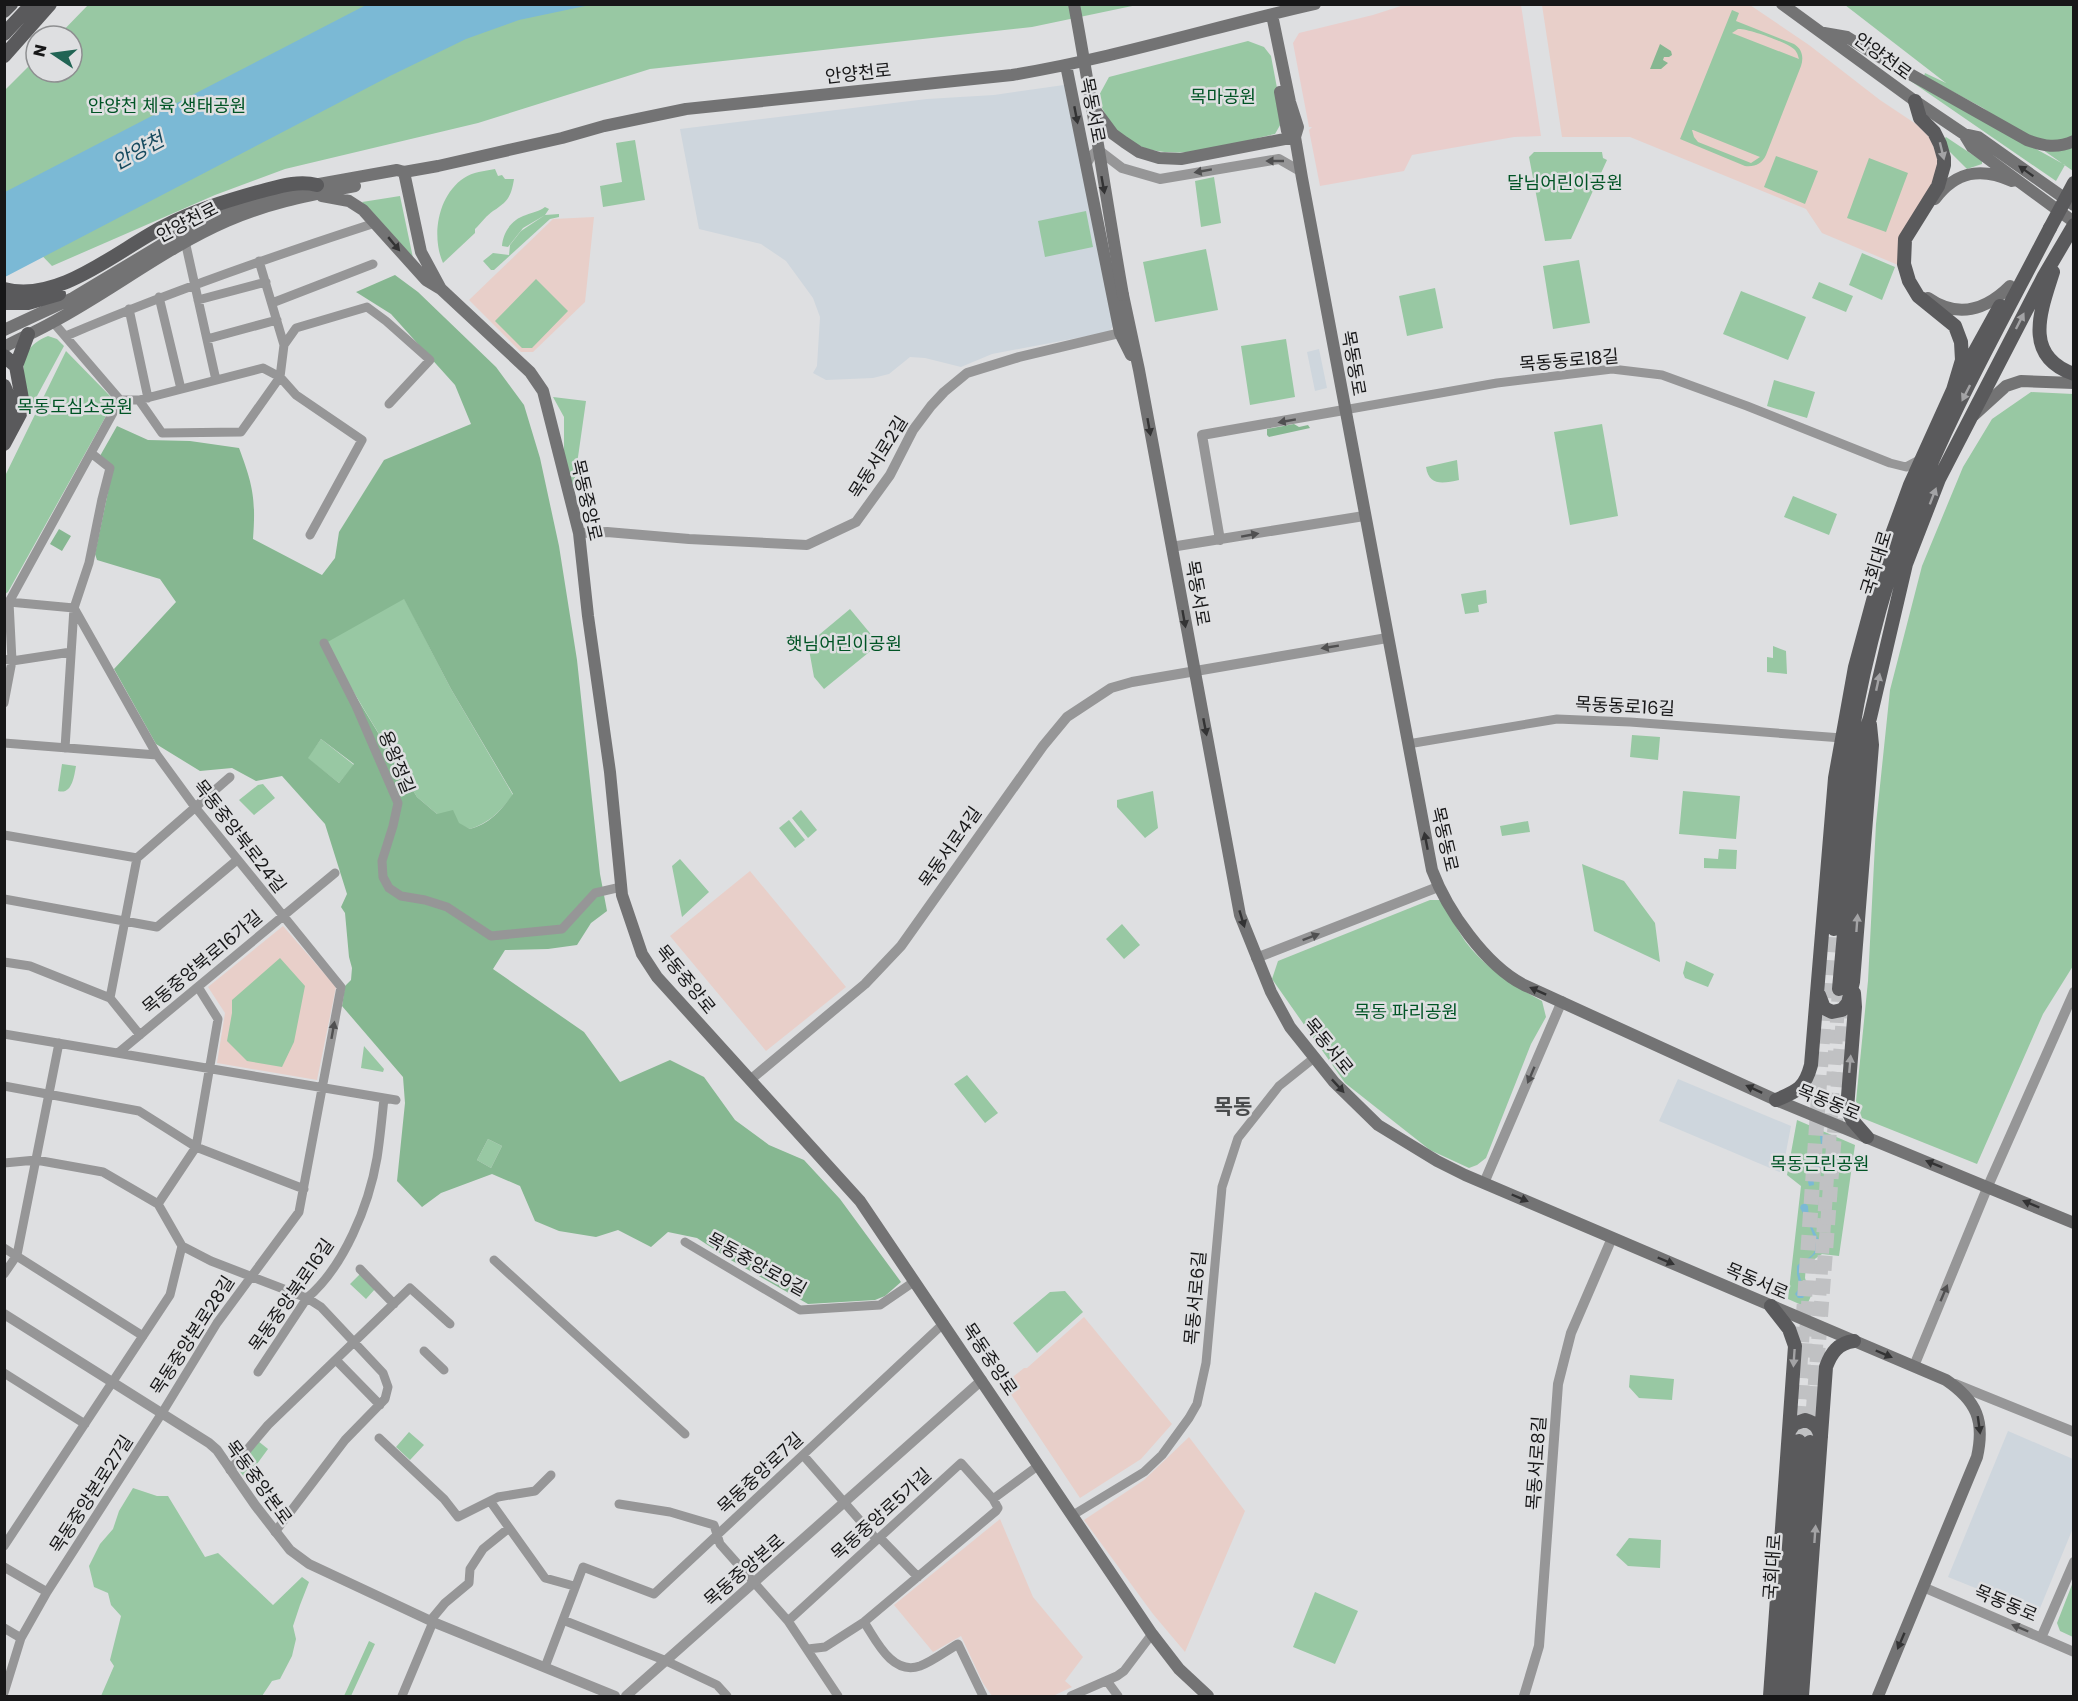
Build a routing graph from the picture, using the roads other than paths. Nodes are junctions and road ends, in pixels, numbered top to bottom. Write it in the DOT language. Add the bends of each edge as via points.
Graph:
graph roads {
  1 [pos="11,4"];
  2 [pos="32,4"];
  3 [pos="50,4"];
  4 [pos="1074,4"];
  5 [pos="1315,4"];
  6 [pos="1782,4"];
  7 [pos="4,11"];
  8 [pos="1272,15"];
  9 [pos="1823,33"];
  10 [pos="4,34"];
  11 [pos="4,56"];
  12 [pos="1066,65"];
  13 [pos="1915,101"];
  14 [pos="1093,107"];
  15 [pos="1964,134"];
  16 [pos="1295,137"];
  17 [pos="2073,141"];
  18 [pos="1086,165"];
  19 [pos="1300,171"];
  20 [pos="404,172"];
  21 [pos="2073,183"];
  22 [pos="2027,187"];
  23 [pos="314,190"];
  24 [pos="240,205"];
  25 [pos="2073,205"];
  26 [pos="375,223"];
  27 [pos="2073,224"];
  28 [pos="2049,228"];
  29 [pos="185,241"];
  30 [pos="2062,247"];
  31 [pos="260,261"];
  32 [pos="373,264"];
  33 [pos="266,282"];
  34 [pos="195,284"];
  35 [pos="2010,286"];
  36 [pos="4,289"];
  37 [pos="441,289"];
  38 [pos="159,297"];
  39 [pos="198,300"];
  40 [pos="4,303"];
  41 [pos="272,303"];
  42 [pos="129,309"];
  43 [pos="52,316"];
  44 [pos="277,320"];
  45 [pos="4,330"];
  46 [pos="1120,333"];
  47 [pos="23,336"];
  48 [pos="66,336"];
  49 [pos="207,339"];
  50 [pos="284,345"];
  51 [pos="4,347"];
  52 [pos="4,356"];
  53 [pos="16,366"];
  54 [pos="1139,370"];
  55 [pos="2073,374"];
  56 [pos="280,377"];
  57 [pos="216,380"];
  58 [pos="2073,383"];
  59 [pos="4,386"];
  60 [pos="1954,387"];
  61 [pos="181,389"];
  62 [pos="143,399"];
  63 [pos="120,400"];
  64 [pos="389,404"];
  65 [pos="1344,410"];
  66 [pos="1968,420"];
  67 [pos="4,424"];
  68 [pos="4,444"];
  69 [pos="91,453"];
  70 [pos="1921,459"];
  71 [pos="1890,463"];
  72 [pos="1910,485"];
  73 [pos="1364,516"];
  74 [pos="579,533"];
  75 [pos="310,535"];
  76 [pos="1220,540"];
  77 [pos="1171,547"];
  78 [pos="7,602"];
  79 [pos="74,608"];
  80 [pos="1388,638"];
  81 [pos="324,643"];
  82 [pos="71,652"];
  83 [pos="8,660"];
  84 [pos="1194,670"];
  85 [pos="4,703"];
  86 [pos="1870,718"];
  87 [pos="1842,738"];
  88 [pos="4,743"];
  89 [pos="1408,744"];
  90 [pos="65,748"];
  91 [pos="157,755"];
  92 [pos="230,777"];
  93 [pos="195,807"];
  94 [pos="4,835"];
  95 [pos="137,858"];
  96 [pos="237,860"];
  97 [pos="335,873"];
  98 [pos="621,887"];
  99 [pos="1438,887"];
  100 [pos="4,899"];
  101 [pos="282,917"];
  102 [pos="124,921"];
  103 [pos="1256,958"];
  104 [pos="4,962"];
  105 [pos="1853,982"];
  106 [pos="198,987"];
  107 [pos="1829,987"];
  108 [pos="2073,992"];
  109 [pos="110,998"];
  110 [pos="1562,1001"];
  111 [pos="4,1034"];
  112 [pos="140,1035"];
  113 [pos="59,1043"];
  114 [pos="118,1053"];
  115 [pos="1314,1058"];
  116 [pos="211,1069"];
  117 [pos="750,1080"];
  118 [pos="4,1086"];
  119 [pos="322,1088"];
  120 [pos="49,1094"];
  121 [pos="384,1098"];
  122 [pos="396,1100"];
  123 [pos="1776,1100"];
  124 [pos="1867,1137"];
  125 [pos="196,1147"];
  126 [pos="36,1160"];
  127 [pos="4,1163"];
  128 [pos="1485,1183"];
  129 [pos="1989,1186"];
  130 [pos="304,1189"];
  131 [pos="158,1204"];
  132 [pos="2073,1223"];
  133 [pos="1612,1238"];
  134 [pos="685,1242"];
  135 [pos="182,1246"];
  136 [pos="4,1248"];
  137 [pos="17,1255"];
  138 [pos="494,1260"];
  139 [pos="360,1269"];
  140 [pos="4,1274"];
  141 [pos="250,1276"];
  142 [pos="915,1281"];
  143 [pos="308,1298"];
  144 [pos="394,1304"];
  145 [pos="1771,1306"];
  146 [pos="4,1314"];
  147 [pos="944,1323"];
  148 [pos="450,1324"];
  149 [pos="143,1336"];
  150 [pos="1854,1341"];
  151 [pos="354,1343"];
  152 [pos="424,1351"];
  153 [pos="336,1360"];
  154 [pos="1914,1366"];
  155 [pos="444,1370"];
  156 [pos="258,1372"];
  157 [pos="4,1373"];
  158 [pos="982,1380"];
  159 [pos="1946,1380"];
  160 [pos="114,1382"];
  161 [pos="380,1405"];
  162 [pos="162,1413"];
  163 [pos="85,1424"];
  164 [pos="2073,1432"];
  165 [pos="685,1434"];
  166 [pos="379,1438"];
  167 [pos="1805,1438"];
  168 [pos="803,1455"];
  169 [pos="1039,1465"];
  170 [pos="230,1470"];
  171 [pos="551,1475"];
  172 [pos="993,1499"];
  173 [pos="490,1501"];
  174 [pos="844,1502"];
  175 [pos="619,1504"];
  176 [pos="1073,1515"];
  177 [pos="509,1528"];
  178 [pos="275,1532"];
  179 [pos="718,1534"];
  180 [pos="878,1539"];
  181 [pos="4,1546"];
  182 [pos="2073,1562"];
  183 [pos="4,1567"];
  184 [pos="918,1577"];
  185 [pos="754,1582"];
  186 [pos="574,1586"];
  187 [pos="1923,1587"];
  188 [pos="47,1592"];
  189 [pos="563,1620"];
  190 [pos="788,1621"];
  191 [pos="432,1622"];
  192 [pos="864,1622"];
  193 [pos="4,1628"];
  194 [pos="1152,1634"];
  195 [pos="21,1638"];
  196 [pos="2041,1638"];
  197 [pos="808,1649"];
  198 [pos="2073,1652"];
  199 [pos="664,1660"];
  200 [pos="545,1667"];
  201 [pos="1107,1681"];
  202 [pos="4,1693"];
  203 [pos="978,1695"];
  204 [pos="402,1696"];
  205 [pos="615,1696"];
  206 [pos="626,1696"];
  207 [pos="727,1696"];
  208 [pos="838,1696"];
  209 [pos="1071,1696"];
  210 [pos="1118,1696"];
  211 [pos="1208,1696"];
  212 [pos="1524,1696"];
  213 [pos="1770,1696"];
  214 [pos="1780,1696"];
  215 [pos="1791,1696"];
  216 [pos="1802,1696"];
  217 [pos="1878,1696"];
  1 -- 7 [label="main road"];
  2 -- 10 [label="main road"];
  3 -- 11 [label="main road"];
  4 -- 14 [label="main road, 목동서로, bridge"];
  5 -- 8 [label="main road, 안양천로"];
  6 -- 9 [label="main road, 안양천로"];
  8 -- 12 [label="main road, 안양천로"];
  8 -- 16 [label="main road, 목동동로" via="1298,127"];
  9 -- 13 [label="main road, 안양천로"];
  9 -- 17 [label="main road" via="1847,37 2027,140 2056,147"];
  12 -- 18 [label="main road, 목동서로, one-way"];
  12 -- 20 [label="main road, 안양천로" via="1012,75 686,109"];
  13 -- 15 [label="main road, 안양천로"];
  13 -- 60 [label="main road, one-way" via="1920,118 1940,144 1944,165 1938,186 1905,239 1904,264 1918,296 1952,322 1959,334 1962,360"];
  14 -- 16 [label="main road" via="1113,134 1139,152 1170,160"];
  14 -- 54 [label="main road, 목동서로, one-way, bridge" via="1101,174"];
  15 -- 22 [label="main road, 안양천로" via="1972,147"];
  25 -- 15 [label="main road, 안양천로, one-way" via="1978,136"];
  16 -- 19 [label="main road, 목동동로"];
  19 -- 18 [label="street, one-way" via="1279,159 1160,179 1122,168 1101,152 1091,156"];
  18 -- 46 [label="main road, 목동서로"];
  19 -- 65 [label="main road, 목동동로"];
  20 -- 23 [label="main road, 안양천로" via="397,170"];
  20 -- 37 [label="main road, 목동중앙로" via="421,252"];
  21 -- 28 [label="main road, 국회대로, bridge"];
  22 -- 27 [label="main road, 안양천로"];
  22 -- 35 [label="main road" via="1982,172 1955,179 1936,198 1908,245 1914,281 1925,296 1940,305 1964,310 1978,308 1994,301"];
  23 -- 24 [label="main road, 안양천로" via="297,188"];
  23 -- 26 [label="main road" via="350,201"];
  23 -- 29 [label="main road, 안양천로" via="229,220"];
  23 -- 36 [label="main road" via="304,182 232,199 177,220 55,287 28,293"];
  24 -- 40 [label="main road" via="219,208 172,227 57,296"];
  24 -- 43 [label="main road, 안양천로" via="195,224"];
  26 -- 31 [label="street"];
  26 -- 37 [label="main road, one-way" via="426,280"];
  27 -- 30 [label="main road, 국회대로"];
  28 -- 35 [label="main road"];
  28 -- 107 [label="main road, 국회대로, one-way" via="1932,460 1888,580 1848,760"];
  29 -- 34 [label="street"];
  29 -- 43 [label="main road, 안양천로"];
  30 -- 55 [label="main road" via="2038,327 2048,358"];
  66 -- 30 [label="main road, 국회대로, one-way"];
  31 -- 33 [label="street"];
  31 -- 34 [label="street"];
  32 -- 41 [label="street"];
  33 -- 39 [label="street"];
  33 -- 41 [label="street"];
  34 -- 38 [label="street"];
  34 -- 39 [label="street"];
  35 -- 60 [label="main road"];
  37 -- 74 [label="main road, 목동중앙로" via="530,372 543,391"];
  38 -- 42 [label="street"];
  38 -- 61 [label="street"];
  39 -- 49 [label="street"];
  41 -- 44 [label="street"];
  42 -- 48 [label="street"];
  42 -- 62 [label="street"];
  43 -- 45 [label="main road, 안양천로"];
  43 -- 47 [label="main road, 안양천로"];
  43 -- 48 [label="street"];
  44 -- 49 [label="street"];
  44 -- 50 [label="street"];
  46 -- 54 [label="main road, 목동서로"];
  46 -- 74 [label="street, 목동서로2길" via="967,373 930,406 890,475 856,522 807,545"];
  47 -- 51 [label="main road, 안양천로"];
  47 -- 53 [label="main road"];
  48 -- 63 [label="street"];
  49 -- 57 [label="street"];
  50 -- 56 [label="street"];
  50 -- 64 [label="street" via="296,328 367,307 430,360"];
  52 -- 53 [label="main road"];
  53 -- 68 [label="main road" via="20,414"];
  54 -- 77 [label="main road, 목동서로, one-way"];
  56 -- 57 [label="street" via="263,368"];
  56 -- 62 [label="street" via="241,432 162,433"];
  56 -- 75 [label="street" via="296,395 362,440"];
  57 -- 61 [label="street"];
  58 -- 66 [label="main road" via="2030,380 2006,386"];
  59 -- 67 [label="main road" via="9,396"];
  60 -- 70 [label="main road"];
  61 -- 62 [label="street"];
  62 -- 63 [label="street"];
  63 -- 69 [label="street"];
  65 -- 71 [label="street, 목동동로18길" via="1497,383 1612,369 1665,376"];
  65 -- 73 [label="main road, 목동동로"];
  65 -- 76 [label="street, one-way" via="1202,435"];
  86 -- 66 [label="main road, 국회대로, one-way" via="1906,564 1939,479"];
  69 -- 78 [label="street"];
  69 -- 79 [label="street" via="110,468 89,563"];
  70 -- 71 [label="street, 목동동로18길" via="1906,467"];
  70 -- 72 [label="main road"];
  71 -- 72 [label="street, 목동동로18길" via="1904,471"];
  72 -- 87 [label="main road" via="1877,581"];
  76 -- 73 [label="street, one-way"];
  73 -- 80 [label="main road, 목동동로"];
  74 -- 98 [label="main road, 목동중앙로"];
  76 -- 77 [label="street"];
  77 -- 84 [label="main road, 목동서로, one-way"];
  78 -- 79 [label="street"];
  78 -- 83 [label="street"];
  79 -- 82 [label="street"];
  79 -- 91 [label="street, 목동중앙북로24길"];
  80 -- 84 [label="street, 목동서로4길, one-way"];
  80 -- 89 [label="main road, 목동동로"];
  81 -- 98 [label="street, 용왕정길" via="398,803 382,861 382,877 388,888 401,896 447,907 491,936 562,929 595,893"];
  82 -- 83 [label="street"];
  82 -- 90 [label="street"];
  83 -- 85 [label="street"];
  84 -- 103 [label="main road, 목동서로, one-way" via="1240,915"];
  84 -- 117 [label="street, 목동서로4길" via="1111,688 1067,717 1042,746 901,946 865,984"];
  105 -- 86 [label="main road, one-way" via="1872,745"];
  86 -- 107 [label="main road, 국회대로" via="1861,744"];
  87 -- 89 [label="street, 목동동로16길" via="1557,719"];
  87 -- 107 [label="main road" via="1835,778"];
  88 -- 90 [label="street"];
  99 -- 89 [label="main road, 목동동로, one-way"];
  90 -- 91 [label="street"];
  91 -- 93 [label="street, 목동중앙북로24길"];
  92 -- 93 [label="street"];
  93 -- 95 [label="street"];
  93 -- 96 [label="street, 목동중앙북로24길"];
  94 -- 95 [label="street"];
  95 -- 102 [label="street"];
  96 -- 101 [label="street, 목동중앙북로24길"];
  96 -- 102 [label="street" via="157,927"];
  97 -- 101 [label="street, 목동중앙북로16가길"];
  98 -- 117 [label="main road, 목동중앙로" via="642,954 652,970"];
  103 -- 99 [label="street, one-way"];
  110 -- 99 [label="main road, 목동동로, one-way" via="1517,981 1484,952 1456,919"];
  100 -- 102 [label="street"];
  101 -- 106 [label="street, 목동중앙북로16가길"];
  119 -- 101 [label="street, 목동중앙북로24길, one-way" via="341,987"];
  102 -- 109 [label="street"];
  103 -- 115 [label="main road, 목동서로" via="1290,1027"];
  104 -- 109 [label="street" via="30,966"];
  105 -- 107 [label="main road" via="1848,1003 1837,1012 1824,1008 1820,1000"];
  124 -- 105 [label="main road, one-way" via="1847,1109 1855,1007"];
  106 -- 112 [label="street, 목동중앙북로16가길"];
  106 -- 116 [label="street" via="218,1019"];
  107 -- 123 [label="main road" via="1808,1079 1794,1092"];
  108 -- 129 [label="street"];
  109 -- 112 [label="street"];
  123 -- 110 [label="main road, 목동동로, one-way"];
  110 -- 128 [label="street, one-way"];
  111 -- 113 [label="street"];
  112 -- 114 [label="street, 목동중앙북로16가길"];
  113 -- 114 [label="street"];
  113 -- 120 [label="street"];
  114 -- 116 [label="street"];
  115 -- 128 [label="main road, 목동서로, one-way" via="1378,1125 1437,1161"];
  115 -- 176 [label="street, 목동서로6길" via="1279,1086 1238,1138 1222,1187 1206,1363 1197,1404 1162,1455 1144,1472"];
  116 -- 119 [label="street"];
  116 -- 125 [label="street"];
  117 -- 142 [label="main road, 목동중앙로" via="860,1201"];
  118 -- 120 [label="street"];
  119 -- 121 [label="street"];
  119 -- 130 [label="street, 목동중앙본로28길"];
  120 -- 125 [label="street" via="139,1111"];
  120 -- 126 [label="street"];
  121 -- 122 [label="street"];
  121 -- 143 [label="street, 목동중앙북로16길" via="377,1160 360,1217 339,1262"];
  123 -- 124 [label="main road, 목동동로"];
  129 -- 124 [label="main road, 목동동로, one-way"];
  125 -- 130 [label="street"];
  125 -- 131 [label="street"];
  126 -- 127 [label="street"];
  126 -- 131 [label="street" via="103,1172"];
  126 -- 137 [label="street"];
  128 -- 133 [label="main road, 목동서로, one-way"];
  132 -- 129 [label="main road, 목동동로, one-way"];
  154 -- 129 [label="street, one-way"];
  130 -- 141 [label="street, 목동중앙본로28길" via="299,1212"];
  131 -- 135 [label="street"];
  133 -- 145 [label="main road, 목동서로, one-way"];
  133 -- 212 [label="street, 목동서로8길" via="1571,1333 1558,1384 1539,1646"];
  134 -- 142 [label="street, 목동중앙로9길" via="800,1310 880,1305"];
  135 -- 141 [label="street, 목동중앙본로28길"];
  135 -- 149 [label="street" via="170,1294"];
  136 -- 137 [label="street"];
  137 -- 140 [label="street"];
  137 -- 149 [label="street"];
  138 -- 165 [label="street"];
  139 -- 144 [label="street"];
  141 -- 143 [label="street, 목동중앙본로28길"];
  141 -- 162 [label="street, 목동중앙본로28길"];
  142 -- 147 [label="main road, 목동중앙로"];
  143 -- 151 [label="street, 목동중앙본로28길"];
  143 -- 156 [label="street, 목동중앙북로16길"];
  144 -- 148 [label="street" via="410,1288"];
  144 -- 151 [label="street"];
  145 -- 150 [label="main road, 목동서로"];
  145 -- 167 [label="main road, one-way" via="1789,1329 1795,1346"];
  146 -- 160 [label="street, 목동중앙본로"];
  147 -- 158 [label="main road, 목동중앙로"];
  147 -- 168 [label="street, 목동중앙로7길"];
  149 -- 160 [label="street"];
  150 -- 154 [label="main road, 목동서로, one-way"];
  150 -- 167 [label="main road" via="1841,1345 1829,1358"];
  151 -- 153 [label="street"];
  151 -- 161 [label="street, 목동중앙본로28길" via="383,1373 388,1387"];
  152 -- 155 [label="street"];
  153 -- 161 [label="street"];
  153 -- 170 [label="street" via="268,1425"];
  154 -- 159 [label="main road, 목동서로"];
  157 -- 163 [label="street"];
  158 -- 169 [label="main road, 목동중앙로"];
  158 -- 174 [label="street, 목동중앙본로"];
  159 -- 164 [label="street, 목동서로"];
  159 -- 187 [label="main road, 목동서로, one-way" via="1972,1403 1979,1418 1980,1442"];
  160 -- 162 [label="street, 목동중앙본로"];
  160 -- 163 [label="street"];
  161 -- 178 [label="street" via="345,1440"];
  162 -- 170 [label="street, 목동중앙본로" via="218,1450"];
  162 -- 188 [label="street, 목동중앙본로27길"];
  163 -- 181 [label="street"];
  166 -- 173 [label="street" via="458,1517"];
  167 -- 213 [label="main road"];
  167 -- 214 [label="main road, 국회대로"];
  167 -- 215 [label="main road, 국회대로"];
  216 -- 167 [label="main road, one-way"];
  168 -- 174 [label="street"];
  168 -- 179 [label="street, 목동중앙로7길"];
  169 -- 172 [label="street"];
  169 -- 176 [label="main road, 목동중앙로"];
  170 -- 178 [label="street, 목동중앙본로"];
  171 -- 173 [label="street" via="534,1491"];
  172 -- 180 [label="street, 목동중앙로5가길" via="961,1464"];
  172 -- 184 [label="street" via="996,1511"];
  173 -- 177 [label="street"];
  174 -- 180 [label="street"];
  174 -- 185 [label="street, 목동중앙본로"];
  175 -- 179 [label="street" via="692,1517 714,1525"];
  176 -- 194 [label="main road, 목동중앙로"];
  177 -- 186 [label="street" via="545,1578"];
  177 -- 191 [label="street" via="483,1549 470,1569 469,1583 445,1603"];
  178 -- 191 [label="street, 목동중앙본로" via="309,1564"];
  179 -- 185 [label="street" via="720,1544"];
  179 -- 186 [label="street, 목동중앙로7길" via="654,1594 583,1567"];
  180 -- 184 [label="street"];
  180 -- 190 [label="street, 목동중앙로5가길"];
  182 -- 196 [label="street"];
  183 -- 188 [label="street"];
  184 -- 192 [label="street"];
  185 -- 190 [label="street"];
  185 -- 199 [label="street, 목동중앙본로"];
  186 -- 189 [label="street"];
  196 -- 187 [label="street, 목동동로, one-way"];
  187 -- 217 [label="main road, 목동서로, one-way"];
  188 -- 195 [label="street, 목동중앙본로27길"];
  189 -- 199 [label="street"];
  189 -- 200 [label="street"];
  190 -- 197 [label="street"];
  191 -- 200 [label="street, 목동중앙본로"];
  191 -- 204 [label="street"];
  192 -- 197 [label="street" via="825,1647"];
  192 -- 203 [label="street" via="887,1657 910,1668 958,1644"];
  193 -- 195 [label="street"];
  194 -- 201 [label="street" via="1124,1671"];
  194 -- 211 [label="main road, 목동중앙로" via="1179,1669"];
  195 -- 202 [label="street, 목동중앙본로27길"];
  196 -- 198 [label="street, 목동동로"];
  197 -- 208 [label="street"];
  199 -- 206 [label="street, 목동중앙본로"];
  199 -- 207 [label="street" via="717,1685"];
  200 -- 205 [label="street, 목동중앙본로"];
  201 -- 209 [label="street"];
  201 -- 210 [label="street"];
}
